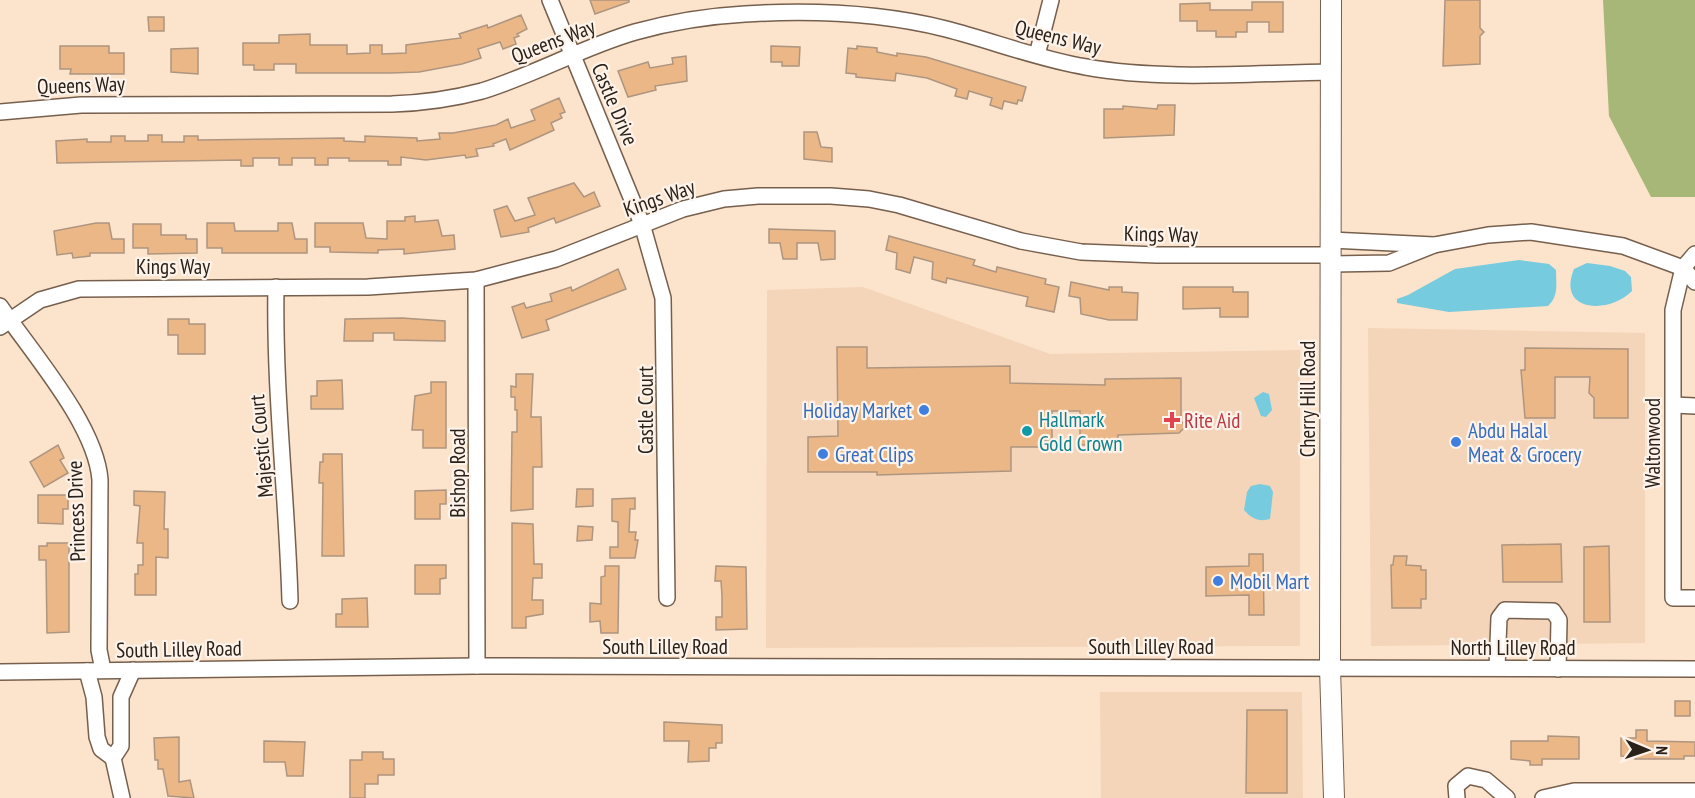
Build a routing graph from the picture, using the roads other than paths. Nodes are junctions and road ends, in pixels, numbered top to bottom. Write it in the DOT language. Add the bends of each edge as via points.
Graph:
graph roads {
  1 [pos="550,0"];
  2 [pos="1051,0"];
  3 [pos="1331,0"];
  4 [pos="1037,55"];
  5 [pos="572,56"];
  6 [pos="1332,72"];
  7 [pos="0,112"];
  8 [pos="642,224"];
  9 [pos="1434,244"];
  10 [pos="1332,253"];
  11 [pos="1695,254"];
  12 [pos="1683,268"];
  13 [pos="476,280"];
  14 [pos="1695,282"];
  15 [pos="276,287"];
  16 [pos="0,306"];
  17 [pos="5,324"];
  18 [pos="1674,405"];
  19 [pos="1695,406"];
  20 [pos="667,598"];
  21 [pos="1695,598"];
  22 [pos="290,601"];
  23 [pos="477,666"];
  24 [pos="1330,668"];
  25 [pos="1497,668"];
  26 [pos="1558,669"];
  27 [pos="1695,669"];
  28 [pos="133,670"];
  29 [pos="95,671"];
  30 [pos="0,672"];
  31 [pos="113,758"];
  32 [pos="1695,791"];
  33 [pos="122,798"];
  34 [pos="1334,798"];
  35 [pos="1457,798"];
  36 [pos="1508,798"];
  37 [pos="1543,798"];
  1 -- 5 [label="street, Castle Drive"];
  2 -- 4 [label="street"];
  3 -- 6 [label="main road, Cherry Hill Road"];
  4 -- 5 [label="street, Queens Way" via="905,21 771,13 665,25"];
  4 -- 6 [label="street, Queens Way" via="1084,67 1131,72"];
  5 -- 7 [label="street, Queens Way" via="485,90 426,102 81,105"];
  5 -- 8 [label="street, Castle Drive"];
  6 -- 10 [label="main road, Cherry Hill Road"];
  8 -- 10 [label="street, Kings Way" via="724,199 831,196 899,205 1021,240 1081,252"];
  8 -- 13 [label="street, Kings Way" via="556,259"];
  8 -- 20 [label="street, Castle Court" via="657,269 665,312"];
  9 -- 10 [label="street"];
  9 -- 10 [label="street" via="1389,263"];
  9 -- 12 [label="street" via="1531,232 1623,246"];
  10 -- 24 [label="main road, Cherry Hill Road"];
  11 -- 12 [label="street, Waltonwood"];
  12 -- 14 [label="street"];
  12 -- 18 [label="street, Waltonwood" via="1673,310"];
  13 -- 15 [label="street, Kings Way" via="422,285"];
  13 -- 23 [label="street, Bishop Road"];
  15 -- 17 [label="street, Kings Way" via="79,289 40,300"];
  15 -- 22 [label="street, Majestic Court" via="277,405 287,509"];
  16 -- 17 [label="street, Princess Drive"];
  17 -- 29 [label="street, Princess Drive" via="84,428 97,457 99,650"];
  18 -- 19 [label="street"];
  18 -- 21 [label="street, Waltonwood" via="1673,598"];
  23 -- 24 [label="street, South Lilley Road"];
  23 -- 28 [label="street, South Lilley Road"];
  24 -- 25 [label="street, North Lilley Road"];
  24 -- 34 [label="main road, Cherry Hill Road"];
  25 -- 26 [label="street, North Lilley Road"];
  25 -- 26 [label="street" via="1499,618 1505,610 1553,611 1559,620"];
  26 -- 27 [label="street, North Lilley Road"];
  28 -- 29 [label="street, South Lilley Road"];
  28 -- 31 [label="street" via="121,697 122,746"];
  29 -- 30 [label="street, South Lilley Road"];
  29 -- 31 [label="street, Princess Drive" via="97,737 101,749"];
  31 -- 33 [label="street, Princess Drive"];
  32 -- 37 [label="street" via="1574,791"];
  35 -- 36 [label="street" via="1456,786 1468,776 1486,780"];
}
